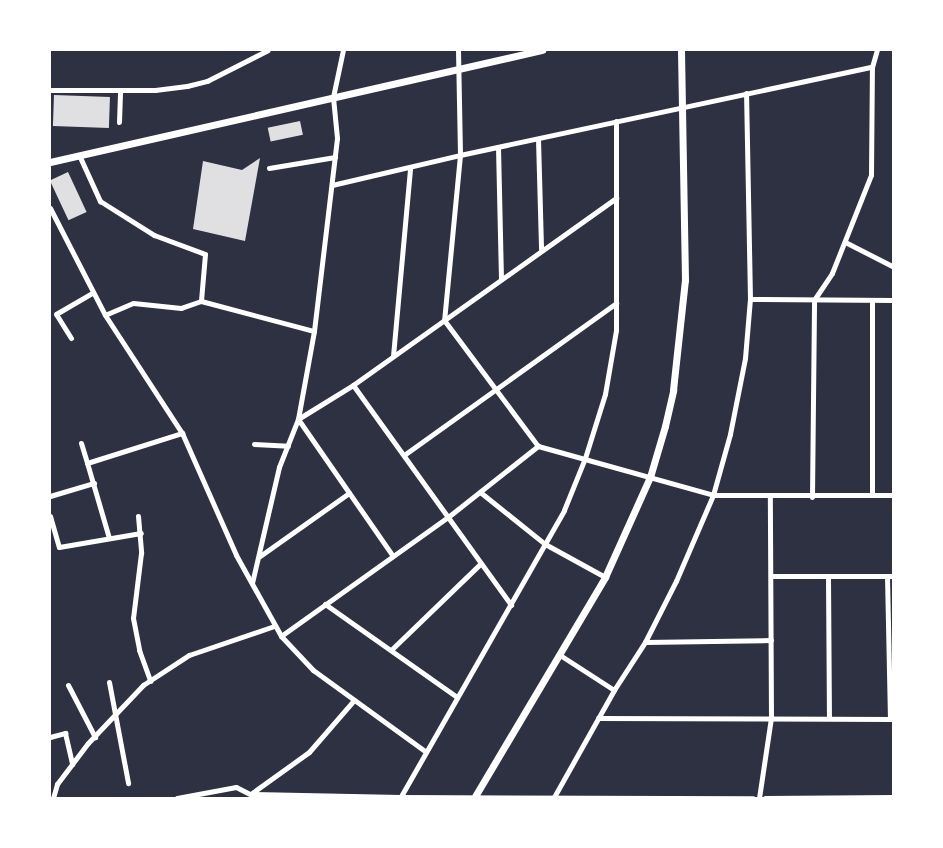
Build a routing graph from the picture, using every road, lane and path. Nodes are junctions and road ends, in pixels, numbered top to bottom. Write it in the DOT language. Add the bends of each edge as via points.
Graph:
graph roads {
  1 [pos="268,50"];
  2 [pos="343,50"];
  3 [pos="458,50"];
  4 [pos="542,50"];
  5 [pos="681,50"];
  6 [pos="878,50"];
  7 [pos="873,67"];
  8 [pos="459,68"];
  9 [pos="50,90"];
  10 [pos="120,90"];
  11 [pos="746,93"];
  12 [pos="333,97"];
  13 [pos="682,106"];
  14 [pos="616,121"];
  15 [pos="119,122"];
  16 [pos="538,139"];
  17 [pos="498,147"];
  18 [pos="80,155"];
  19 [pos="460,155"];
  20 [pos="335,157"];
  21 [pos="50,162"];
  22 [pos="269,168"];
  23 [pos="410,168"];
  24 [pos="332,185"];
  25 [pos="616,198"];
  26 [pos="50,208"];
  27 [pos="845,242"];
  28 [pos="541,249"];
  29 [pos="894,267"];
  30 [pos="501,279"];
  31 [pos="92,293"];
  32 [pos="750,299"];
  33 [pos="814,300"];
  34 [pos="872,300"];
  35 [pos="894,300"];
  36 [pos="201,301"];
  37 [pos="616,303"];
  38 [pos="105,315"];
  39 [pos="444,320"];
  40 [pos="314,331"];
  41 [pos="71,338"];
  42 [pos="393,356"];
  43 [pos="353,385"];
  44 [pos="494,391"];
  45 [pos="298,419"];
  46 [pos="182,434"];
  47 [pos="81,443"];
  48 [pos="254,444"];
  49 [pos="288,446"];
  50 [pos="538,446"];
  51 [pos="404,454"];
  52 [pos="585,458"];
  53 [pos="87,463"];
  54 [pos="650,477"];
  55 [pos="94,483"];
  56 [pos="480,492"];
  57 [pos="349,493"];
  58 [pos="713,495"];
  59 [pos="872,495"];
  60 [pos="894,495"];
  61 [pos="50,496"];
  62 [pos="770,497"];
  63 [pos="812,497"];
  64 [pos="138,516"];
  65 [pos="50,517"];
  66 [pos="448,517"];
  67 [pos="141,532"];
  68 [pos="109,538"];
  69 [pos="545,544"];
  70 [pos="392,555"];
  71 [pos="260,556"];
  72 [pos="480,564"];
  73 [pos="771,576"];
  74 [pos="890,576"];
  75 [pos="605,577"];
  76 [pos="828,578"];
  77 [pos="251,584"];
  78 [pos="325,604"];
  79 [pos="511,605"];
  80 [pos="274,626"];
  81 [pos="281,636"];
  82 [pos="771,640"];
  83 [pos="645,642"];
  84 [pos="391,650"];
  85 [pos="560,655"];
  86 [pos="150,681"];
  87 [pos="109,682"];
  88 [pos="68,685"];
  89 [pos="614,690"];
  90 [pos="457,697"];
  91 [pos="354,700"];
  92 [pos="116,714"];
  93 [pos="598,718"];
  94 [pos="771,718"];
  95 [pos="829,718"];
  96 [pos="892,719"];
  97 [pos="94,736"];
  98 [pos="50,737"];
  99 [pos="425,751"];
  100 [pos="72,764"];
  101 [pos="128,783"];
  102 [pos="251,796"];
  103 [pos="475,797"];
  104 [pos="894,797"];
  105 [pos="53,798"];
  106 [pos="177,798"];
  107 [pos="400,798"];
  108 [pos="554,798"];
  109 [pos="753,798"];
  110 [pos="759,798"];
  111 [pos="765,798"];
  1 -- 10 [label="street" via="207,81 155,90"];
  2 -- 12 [label="street"];
  3 -- 8 [label="street"];
  4 -- 8 [label="street"];
  5 -- 13 [label="street"];
  6 -- 7 [label="street"];
  7 -- 11 [label="street"];
  7 -- 27 [label="street" via="871,175"];
  8 -- 12 [label="street"];
  8 -- 19 [label="street"];
  9 -- 10 [label="street"];
  10 -- 15 [label="street"];
  11 -- 13 [label="street"];
  11 -- 32 [label="street"];
  12 -- 18 [label="street"];
  12 -- 20 [label="street"];
  13 -- 14 [label="street"];
  13 -- 54 [label="street" via="685,280 680,344 673,390"];
  14 -- 16 [label="street"];
  14 -- 25 [label="street"];
  16 -- 17 [label="street"];
  16 -- 28 [label="street"];
  17 -- 19 [label="street"];
  17 -- 30 [label="street"];
  18 -- 21 [label="street"];
  18 -- 36 [label="street" via="100,201 154,235 205,254"];
  19 -- 23 [label="street"];
  19 -- 39 [label="street"];
  20 -- 22 [label="street"];
  20 -- 24 [label="street"];
  23 -- 24 [label="street"];
  23 -- 42 [label="street"];
  24 -- 40 [label="street"];
  25 -- 28 [label="street"];
  25 -- 37 [label="street"];
  26 -- 31 [label="street"];
  27 -- 29 [label="street"];
  27 -- 33 [label="street" via="832,273"];
  28 -- 30 [label="street"];
  30 -- 39 [label="street"];
  31 -- 38 [label="street"];
  31 -- 41 [label="street" via="56,314"];
  32 -- 33 [label="street"];
  32 -- 58 [label="street" via="745,357"];
  33 -- 34 [label="street"];
  33 -- 63 [label="street"];
  34 -- 35 [label="street"];
  34 -- 59 [label="street"];
  36 -- 38 [label="street" via="181,308 133,303"];
  36 -- 40 [label="street"];
  37 -- 44 [label="street"];
  37 -- 52 [label="street" via="616,330 605,394"];
  38 -- 46 [label="street"];
  39 -- 42 [label="street"];
  39 -- 44 [label="street"];
  40 -- 45 [label="street"];
  42 -- 43 [label="street"];
  43 -- 45 [label="street"];
  43 -- 51 [label="street"];
  44 -- 50 [label="street"];
  44 -- 51 [label="street"];
  45 -- 49 [label="street"];
  45 -- 57 [label="street"];
  46 -- 53 [label="street"];
  46 -- 77 [label="street"];
  47 -- 53 [label="street"];
  48 -- 49 [label="street"];
  49 -- 71 [label="street" via="270,503"];
  50 -- 52 [label="street"];
  50 -- 56 [label="street"];
  51 -- 66 [label="street"];
  52 -- 54 [label="street"];
  52 -- 69 [label="street"];
  53 -- 55 [label="street"];
  54 -- 58 [label="street"];
  54 -- 75 [label="street"];
  55 -- 61 [label="street"];
  55 -- 68 [label="street"];
  56 -- 66 [label="street"];
  56 -- 69 [label="street"];
  57 -- 70 [label="street"];
  57 -- 71 [label="street"];
  58 -- 62 [label="street"];
  58 -- 83 [label="street"];
  59 -- 60 [label="street"];
  59 -- 63 [label="street"];
  62 -- 63 [label="street"];
  62 -- 73 [label="street"];
  64 -- 67 [label="street"];
  65 -- 68 [label="street" via="59,547"];
  66 -- 70 [label="street"];
  66 -- 72 [label="street"];
  67 -- 68 [label="street"];
  67 -- 86 [label="street" via="133,618 138,650"];
  69 -- 75 [label="street"];
  69 -- 79 [label="street"];
  70 -- 78 [label="street"];
  71 -- 77 [label="street"];
  72 -- 79 [label="street"];
  72 -- 84 [label="street"];
  73 -- 76 [label="street"];
  73 -- 82 [label="street"];
  74 -- 76 [label="street"];
  74 -- 96 [label="street"];
  75 -- 85 [label="street"];
  76 -- 95 [label="street"];
  77 -- 80 [label="street"];
  78 -- 81 [label="street"];
  78 -- 84 [label="street"];
  79 -- 90 [label="street"];
  80 -- 81 [label="street"];
  80 -- 86 [label="street" via="189,656"];
  81 -- 91 [label="street" via="313,670"];
  82 -- 83 [label="street"];
  82 -- 94 [label="street"];
  83 -- 89 [label="street"];
  84 -- 90 [label="street"];
  85 -- 89 [label="street"];
  85 -- 103 [label="street"];
  86 -- 92 [label="street"];
  87 -- 92 [label="street"];
  88 -- 97 [label="street"];
  89 -- 93 [label="street"];
  90 -- 99 [label="street"];
  91 -- 99 [label="street"];
  91 -- 102 [label="street" via="309,752"];
  92 -- 97 [label="street"];
  92 -- 101 [label="street"];
  93 -- 94 [label="street"];
  93 -- 108 [label="street"];
  94 -- 95 [label="street"];
  94 -- 110 [label="street"];
  95 -- 96 [label="street"];
  97 -- 100 [label="street"];
  98 -- 100 [label="street" via="65,733"];
  99 -- 107 [label="street"];
  100 -- 105 [label="street" via="57,784"];
  102 -- 106 [label="street" via="236,787"];
  102 -- 107 [label="street"];
  103 -- 107 [label="street"];
  103 -- 108 [label="street"];
  104 -- 111 [label="street"];
  108 -- 109 [label="street"];
}
